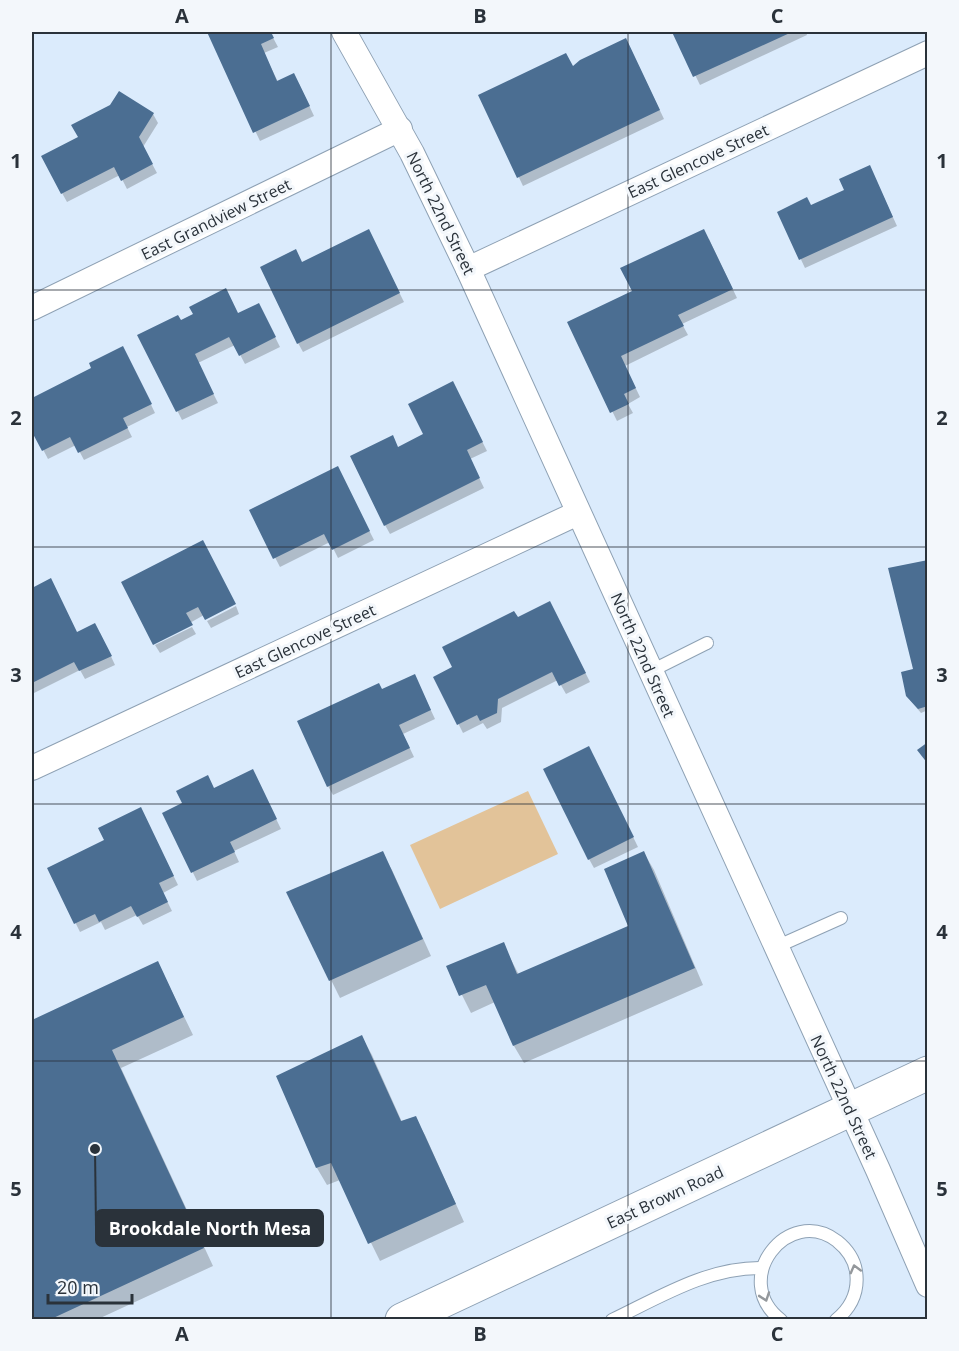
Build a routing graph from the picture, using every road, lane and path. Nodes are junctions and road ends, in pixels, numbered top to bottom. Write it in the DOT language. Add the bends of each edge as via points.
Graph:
graph roads {
  1 [pos="344,32"];
  2 [pos="927,53"];
  3 [pos="400,129"];
  4 [pos="468,269"];
  5 [pos="32,308"];
  6 [pos="578,513"];
  7 [pos="707,643"];
  8 [pos="651,671"];
  9 [pos="32,768"];
  10 [pos="841,918"];
  11 [pos="776,947"];
  12 [pos="927,1073"];
  13 [pos="850,1110"];
  14 [pos="762,1268"];
  15 [pos="927,1285"];
  16 [pos="402,1320"];
  17 [pos="612,1320"];
  18 [pos="781,1320"];
  19 [pos="836,1320"];
  1 -- 3 [label="street, North 22nd Street"];
  2 -- 4 [label="street, East Glencove Street"];
  3 -- 4 [label="street, North 22nd Street"];
  3 -- 5 [label="street, East Grandview Street"];
  4 -- 6 [label="street, North 22nd Street"];
  6 -- 8 [label="street, North 22nd Street"];
  6 -- 9 [label="street, East Glencove Street"];
  7 -- 8 [label="lane"];
  8 -- 11 [label="street, North 22nd Street"];
  10 -- 11 [label="lane"];
  11 -- 13 [label="street, North 22nd Street"];
  12 -- 13 [label="main road, East Brown Road"];
  13 -- 15 [label="street, North 22nd Street"];
  13 -- 16 [label="main road, East Brown Road"];
  14 -- 17 [label="lane" via="732,1269 701,1278"];
  14 -- 18 [label="lane, one-way" via="760,1281 767,1305"];
  19 -- 14 [label="lane, one-way" via="851,1304 858,1280 851,1255 833,1238 808,1232 784,1238 767,1256"];
}
